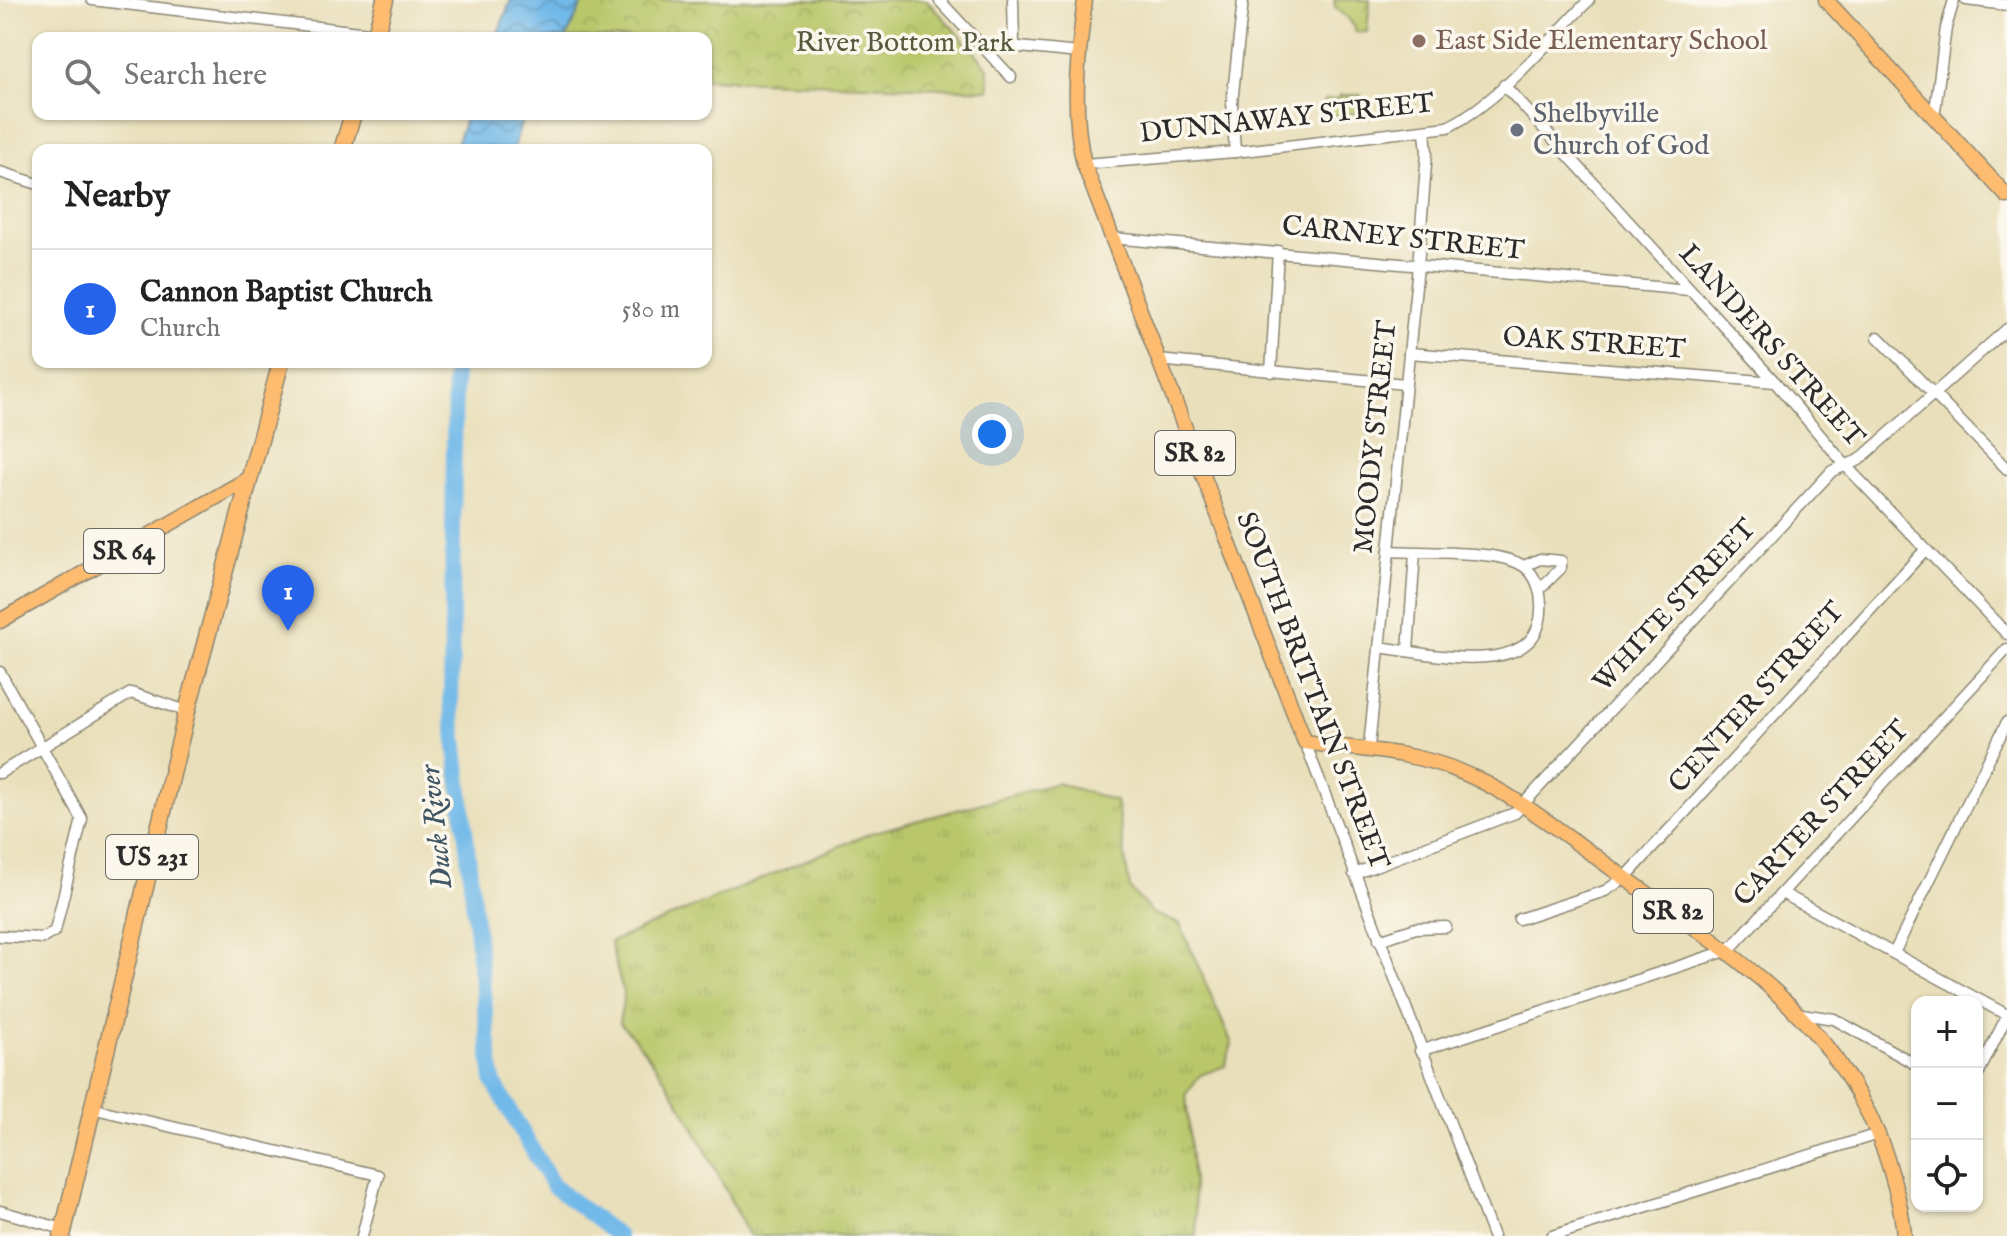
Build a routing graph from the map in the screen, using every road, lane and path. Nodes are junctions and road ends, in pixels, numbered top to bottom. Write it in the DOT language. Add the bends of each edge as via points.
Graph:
graph roads {
  1 [pos="92,0"];
  2 [pos="385,0"];
  3 [pos="939,0"];
  4 [pos="1013,0"];
  5 [pos="1085,0"];
  6 [pos="1243,0"];
  7 [pos="1589,0"];
  8 [pos="1826,0"];
  9 [pos="1954,0"];
  10 [pos="1966,0"];
  11 [pos="2007,5"];
  12 [pos="344,32"];
  13 [pos="376,32"];
  14 [pos="980,43"];
  15 [pos="1014,45"];
  16 [pos="1079,53"];
  17 [pos="1011,77"];
  18 [pos="1504,85"];
  19 [pos="1934,118"];
  20 [pos="351,120"];
  21 [pos="1425,132"];
  22 [pos="344,144"];
  23 [pos="1235,152"];
  24 [pos="1084,164"];
  25 [pos="0,173"];
  26 [pos="32,182"];
  27 [pos="2007,196"];
  28 [pos="1112,238"];
  29 [pos="1278,251"];
  30 [pos="1418,266"];
  31 [pos="1689,290"];
  32 [pos="2007,329"];
  33 [pos="1878,337"];
  34 [pos="1409,353"];
  35 [pos="1158,360"];
  36 [pos="279,368"];
  37 [pos="1271,372"];
  38 [pos="1775,382"];
  39 [pos="1405,384"];
  40 [pos="1935,391"];
  41 [pos="1847,467"];
  42 [pos="2007,469"];
  43 [pos="248,479"];
  44 [pos="1925,550"];
  45 [pos="1389,551"];
  46 [pos="1415,553"];
  47 [pos="1524,566"];
  48 [pos="1540,589"];
  49 [pos="0,621"];
  50 [pos="2007,634"];
  51 [pos="1379,647"];
  52 [pos="2007,649"];
  53 [pos="1408,651"];
  54 [pos="0,672"];
  55 [pos="187,711"];
  56 [pos="2007,722"];
  57 [pos="1305,742"];
  58 [pos="45,747"];
  59 [pos="1369,747"];
  60 [pos="0,773"];
  61 [pos="1523,805"];
  62 [pos="1354,874"];
  63 [pos="1625,878"];
  64 [pos="1782,893"];
  65 [pos="1519,919"];
  66 [pos="1446,927"];
  67 [pos="0,936"];
  68 [pos="1379,940"];
  69 [pos="1729,950"];
  70 [pos="1894,953"];
  71 [pos="1802,1014"];
  72 [pos="2007,1015"];
  73 [pos="1420,1051"];
  74 [pos="1911,1062"];
  75 [pos="1981,1068"];
  76 [pos="91,1108"];
  77 [pos="1878,1134"];
  78 [pos="0,1211"];
  79 [pos="62,1232"];
  80 [pos="362,1236"];
  81 [pos="1493,1236"];
  82 [pos="1552,1236"];
  83 [pos="1904,1236"];
  1 -- 12 [label="street"];
  2 -- 13 [label="highway"];
  3 -- 14 [label="street"];
  4 -- 15 [label="street"];
  5 -- 16 [label="main road, SR 82"];
  6 -- 23 [label="street" via="1232,103"];
  7 -- 18 [label="street, DUNNAWAY STREET"];
  8 -- 19 [label="main road"];
  9 -- 19 [label="street"];
  10 -- 11 [label="street"];
  14 -- 15 [label="street"];
  14 -- 17 [label="street"];
  15 -- 16 [label="street"];
  16 -- 24 [label="main road, SR 82" via="1076,114"];
  18 -- 21 [label="street, DUNNAWAY STREET" via="1460,121"];
  18 -- 31 [label="street, LANDERS STREET"];
  19 -- 27 [label="main road"];
  20 -- 22 [label="highway"];
  21 -- 23 [label="street, DUNNAWAY STREET"];
  21 -- 30 [label="street, MOODY STREET"];
  23 -- 24 [label="street, DUNNAWAY STREET"];
  24 -- 28 [label="main road, SOUTH BRITTAIN STREET / SR 82"];
  25 -- 26 [label="street"];
  28 -- 29 [label="street, CARNEY STREET"];
  28 -- 35 [label="main road, SOUTH BRITTAIN STREET / SR 82"];
  29 -- 30 [label="street, CARNEY STREET"];
  29 -- 37 [label="street"];
  30 -- 31 [label="street, CARNEY STREET"];
  30 -- 34 [label="street, MOODY STREET"];
  31 -- 38 [label="street, LANDERS STREET"];
  32 -- 40 [label="street, WHITE STREET"];
  33 -- 40 [label="street"];
  34 -- 38 [label="street, OAK STREET"];
  34 -- 39 [label="street, MOODY STREET"];
  35 -- 37 [label="street"];
  35 -- 57 [label="main road, SOUTH BRITTAIN STREET / SR 82"];
  36 -- 43 [label="highway, US 231"];
  37 -- 39 [label="street"];
  38 -- 41 [label="street, LANDERS STREET"];
  39 -- 45 [label="street, MOODY STREET"];
  40 -- 41 [label="street, WHITE STREET"];
  40 -- 42 [label="street"];
  41 -- 44 [label="street, LANDERS STREET"];
  41 -- 61 [label="street, WHITE STREET" via="1832,471"];
  43 -- 49 [label="main road, SR 64"];
  43 -- 55 [label="highway, US 231"];
  44 -- 50 [label="street, LANDERS STREET"];
  44 -- 63 [label="street, CENTER STREET"];
  45 -- 46 [label="street"];
  45 -- 51 [label="street, MOODY STREET"];
  46 -- 47 [label="street" via="1506,558"];
  46 -- 53 [label="street"];
  47 -- 48 [label="street"];
  47 -- 48 [label="street" via="1540,559 1561,561 1561,568"];
  48 -- 53 [label="street" via="1539,625 1519,652 1497,658"];
  51 -- 53 [label="street"];
  51 -- 59 [label="street, MOODY STREET"];
  52 -- 64 [label="street, CARTER STREET"];
  54 -- 58 [label="street"];
  55 -- 58 [label="street" via="131,693"];
  55 -- 76 [label="highway, US 231"];
  56 -- 70 [label="street"];
  57 -- 59 [label="main road, SR 82"];
  57 -- 62 [label="street, SOUTH BRITTAIN STREET"];
  58 -- 60 [label="street"];
  58 -- 67 [label="street" via="82,819 55,931 43,938"];
  59 -- 61 [label="main road, SR 82" via="1454,769"];
  61 -- 62 [label="street, WHITE STREET" via="1498,822"];
  61 -- 63 [label="main road, SR 82"];
  62 -- 68 [label="street, SOUTH BRITTAIN STREET"];
  63 -- 65 [label="street" via="1605,891"];
  63 -- 69 [label="main road, SR 82"];
  64 -- 69 [label="street, CARTER STREET"];
  64 -- 70 [label="street"];
  66 -- 68 [label="street" via="1416,928"];
  68 -- 73 [label="street, SOUTH BRITTAIN STREET"];
  69 -- 71 [label="main road, SR 82"];
  69 -- 73 [label="street, CARTER STREET"];
  70 -- 72 [label="street"];
  71 -- 74 [label="street" via="1834,1019"];
  71 -- 77 [label="main road, SR 82" via="1845,1072"];
  72 -- 75 [label="street"];
  73 -- 81 [label="street, SOUTH BRITTAIN STREET"];
  76 -- 79 [label="highway, US 231"];
  76 -- 80 [label="street" via="378,1175"];
  77 -- 82 [label="street"];
  77 -- 83 [label="main road, SR 82"];
  78 -- 79 [label="street"];
}
